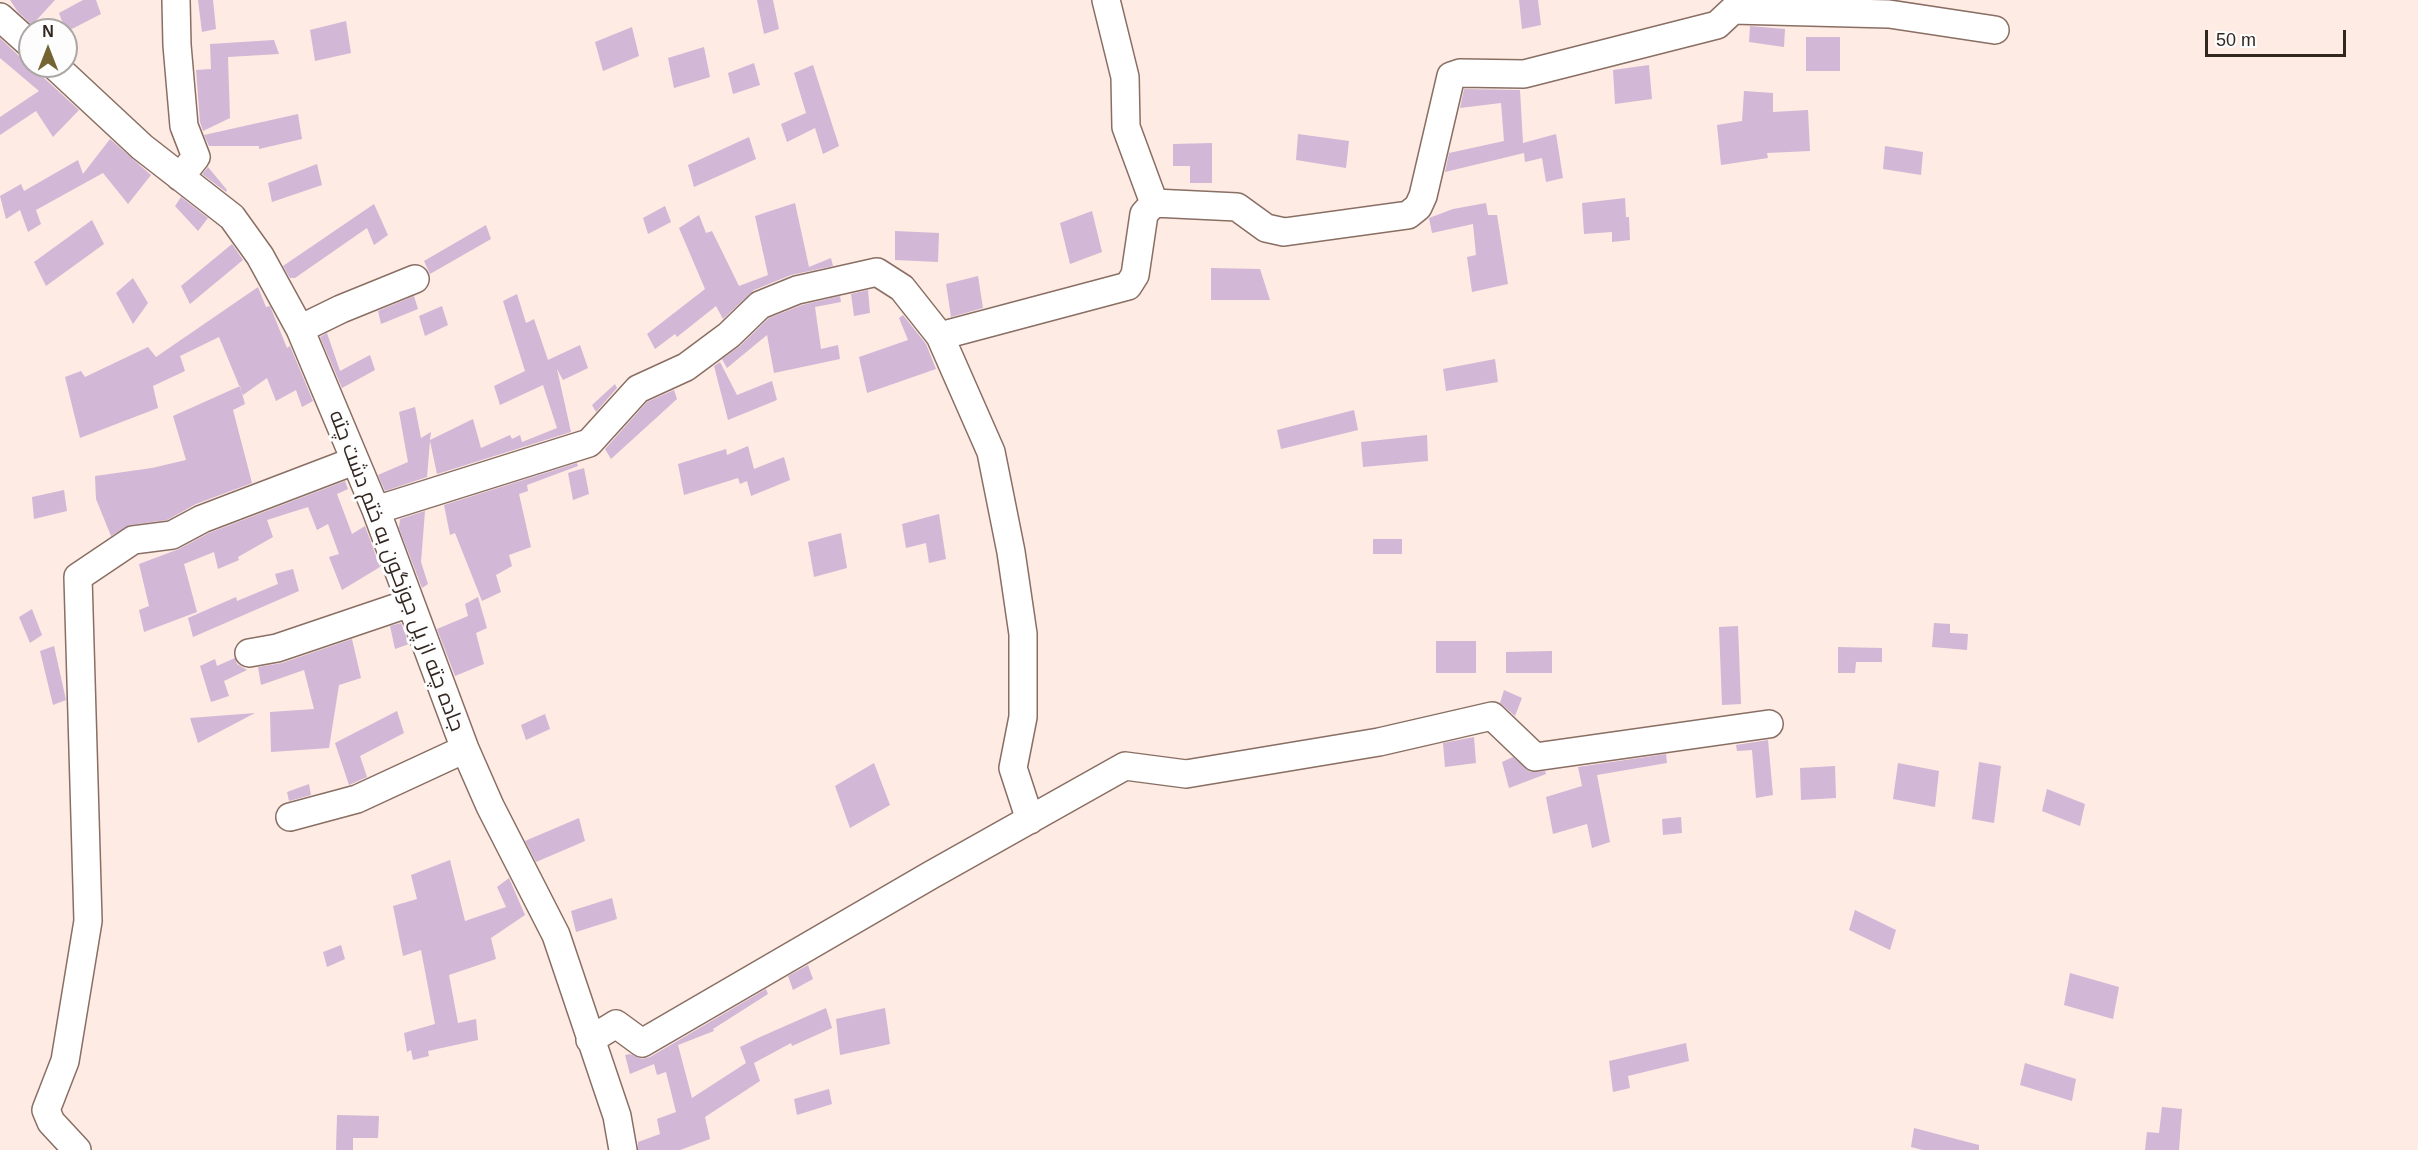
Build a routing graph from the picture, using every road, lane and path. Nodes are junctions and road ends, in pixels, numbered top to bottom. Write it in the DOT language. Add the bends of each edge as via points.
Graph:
graph roads {
  1 [pos="176,0"];
  2 [pos="1106,0"];
  3 [pos="0,17"];
  4 [pos="1995,30"];
  5 [pos="18,33"];
  6 [pos="68,78"];
  7 [pos="180,177"];
  8 [pos="1154,202"];
  9 [pos="415,279"];
  10 [pos="300,329"];
  11 [pos="940,336"];
  12 [pos="354,461"];
  13 [pos="376,510"];
  14 [pos="410,603"];
  15 [pos="249,653"];
  16 [pos="1769,724"];
  17 [pos="465,749"];
  18 [pos="290,817"];
  19 [pos="1030,820"];
  20 [pos="590,1040"];
  21 [pos="77,1150"];
  22 [pos="622,1150"];
  1 -- 7 [label="street" via="184,126 196,157"];
  2 -- 8 [label="street" via="1125,77 1126,127"];
  3 -- 5 [label="street"];
  4 -- 8 [label="street" via="1889,14 1733,10 1717,25 1524,74 1451,76 1423,196 1408,215 1284,232 1266,228 1237,207"];
  6 -- 7 [label="street, جاده چته از پل جوزگون به ختم دشت چته"];
  7 -- 10 [label="street, جاده چته از پل جوزگون به ختم دشت چته" via="232,217 260,256"];
  8 -- 11 [label="street" via="1144,214 1135,276 1128,286"];
  9 -- 10 [label="street"];
  10 -- 12 [label="street, جاده چته از پل جوزگون به ختم دشت چته"];
  11 -- 13 [label="street" via="902,288 877,272 797,290 760,305 729,335 686,367 638,389 589,443"];
  11 -- 19 [label="street" via="991,452 1011,552 1023,634 1023,717 1013,768"];
  12 -- 13 [label="street, جاده چته از پل جوزگون به ختم دشت چته"];
  12 -- 21 [label="street" via="202,519 172,535 133,540 78,577 88,921 65,1061 46,1110 51,1122"];
  13 -- 14 [label="street, جاده چته از پل جوزگون به ختم دشت چته"];
  14 -- 15 [label="street" via="277,648"];
  14 -- 17 [label="street, جاده چته از پل جوزگون به ختم دشت چته"];
  16 -- 19 [label="street" via="1535,758 1492,716 1379,742 1186,774 1125,766"];
  17 -- 18 [label="street" via="357,799"];
  17 -- 20 [label="street, جاده چته از پل جوزگون به ختم دشت چته" via="556,935"];
  19 -- 20 [label="street" via="642,1043 616,1024"];
  20 -- 22 [label="street, جاده چته از پل جوزگون به ختم دشت چته" via="617,1116"];
}
